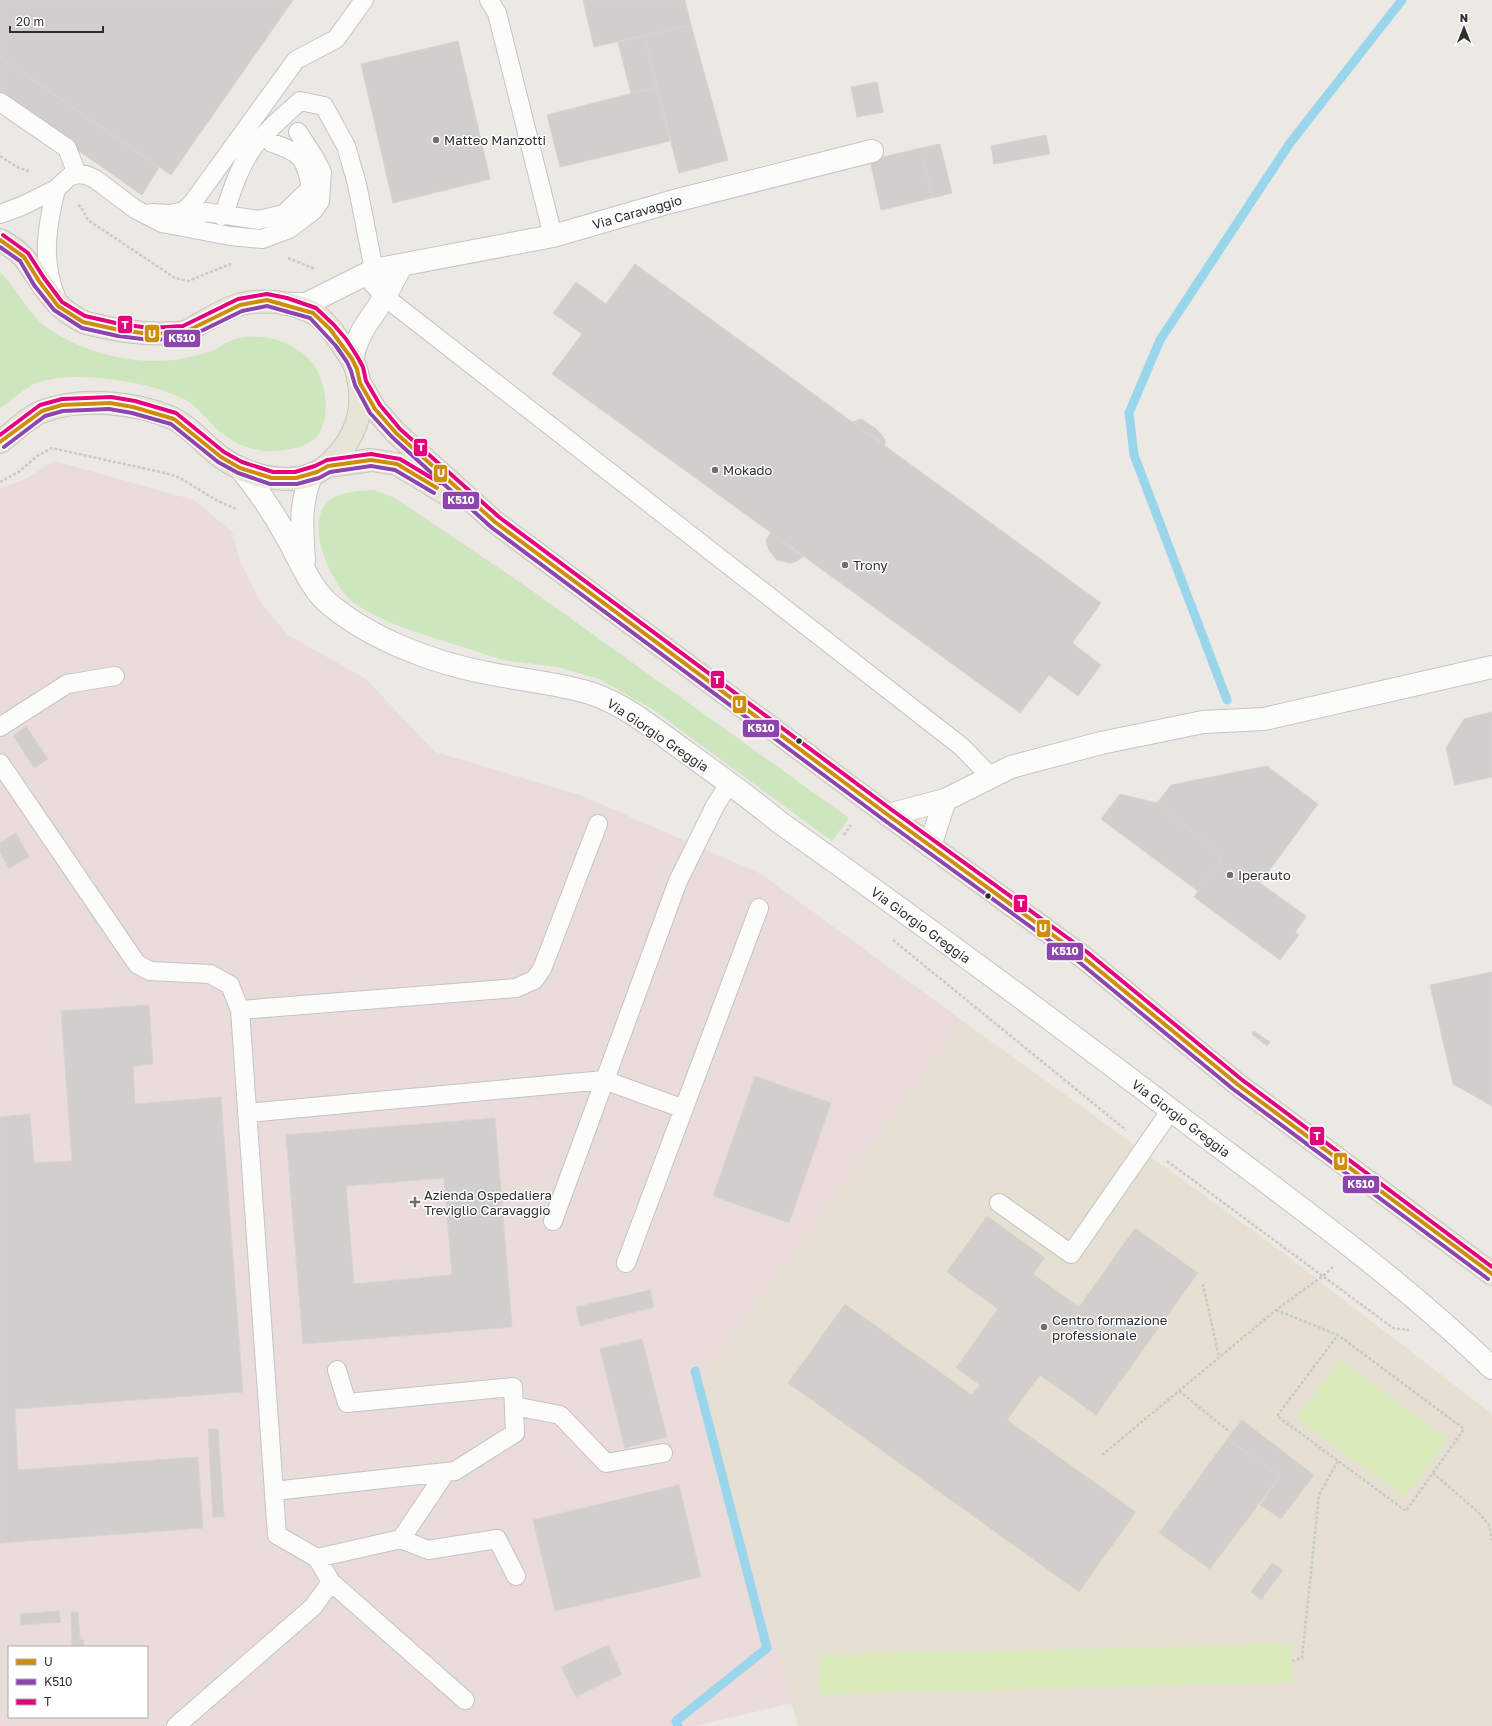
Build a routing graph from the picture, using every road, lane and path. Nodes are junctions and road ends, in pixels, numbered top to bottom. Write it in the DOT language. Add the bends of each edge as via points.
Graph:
graph roads {
  1 [pos="364,0"];
  2 [pos="489,0"];
  3 [pos="0,102"];
  4 [pos="298,132"];
  5 [pos="272,143"];
  6 [pos="872,151"];
  7 [pos="76,174"];
  8 [pos="56,189"];
  9 [pos="135,209"];
  10 [pos="0,214"];
  11 [pos="222,216"];
  12 [pos="162,223"];
  13 [pos="553,236"];
  14 [pos="0,240"];
  15 [pos="401,266"];
  16 [pos="370,273"];
  17 [pos="385,297"];
  18 [pos="285,304"];
  19 [pos="65,311"];
  20 [pos="352,359"];
  21 [pos="360,383"];
  22 [pos="0,442"];
  23 [pos="240,468"];
  24 [pos="320,470"];
  25 [pos="495,522"];
  26 [pos="305,572"];
  27 [pos="1492,667"];
  28 [pos="115,676"];
  29 [pos="0,727"];
  30 [pos="0,763"];
  31 [pos="991,776"];
  32 [pos="730,783"];
  33 [pos="945,800"];
  34 [pos="888,815"];
  35 [pos="598,824"];
  36 [pos="930,846"];
  37 [pos="759,908"];
  38 [pos="888,936"];
  39 [pos="240,1010"];
  40 [pos="604,1080"];
  41 [pos="684,1109"];
  42 [pos="1171,1110"];
  43 [pos="247,1113"];
  44 [pos="1147,1146"];
  45 [pos="999,1203"];
  46 [pos="553,1221"];
  47 [pos="1352,1247"];
  48 [pos="626,1264"];
  49 [pos="1492,1274"];
  50 [pos="1323,1276"];
  51 [pos="1203,1284"];
  52 [pos="1276,1310"];
  53 [pos="1415,1331"];
  54 [pos="1338,1335"];
  55 [pos="1219,1357"];
  56 [pos="1492,1368"];
  57 [pos="337,1370"];
  58 [pos="1179,1391"];
  59 [pos="514,1406"];
  60 [pos="1230,1432"];
  61 [pos="663,1453"];
  62 [pos="1102,1455"];
  63 [pos="1338,1461"];
  64 [pos="446,1472"];
  65 [pos="1433,1473"];
  66 [pos="274,1491"];
  67 [pos="401,1539"];
  68 [pos="1492,1540"];
  69 [pos="317,1558"];
  70 [pos="516,1576"];
  71 [pos="331,1582"];
  72 [pos="1292,1661"];
  73 [pos="465,1700"];
  74 [pos="176,1726"];
  1 -- 9 [label="lane" via="336,39 296,60 184,211 156,214"];
  2 -- 13 [label="lane" via="498,13"];
  3 -- 7 [label="lane" via="67,148"];
  4 -- 12 [label="lane" via="322,172 322,188 320,201 313,211 289,229 262,239 230,236"];
  5 -- 11 [label="lane" via="287,148 302,158 311,188 284,214 258,220"];
  6 -- 13 [label="street, Via Caravaggio" via="674,201"];
  7 -- 8 [label="lane" via="68,177"];
  7 -- 9 [label="lane" via="95,179"];
  8 -- 10 [label="lane"];
  8 -- 19 [label="lane" via="47,229 47,263 53,290"];
  9 -- 12 [label="lane"];
  11 -- 12 [label="lane" via="206,212"];
  11 -- 16 [label="lane" via="236,179 249,155 270,129 300,101 324,106 346,146 357,184"];
  13 -- 15 [label="street, Via Caravaggio"];
  14 -- 19 [label="main road, Via Caravaggio" via="24,258 54,301"];
  15 -- 16 [label="street, Via Caravaggio"];
  15 -- 17 [label="street"];
  16 -- 17 [label="lane"];
  16 -- 18 [label="street, Via Caravaggio" via="306,304"];
  17 -- 20 [label="street" via="359,336"];
  17 -- 31 [label="lane" via="962,747"];
  18 -- 19 [label="main road, Via Caravaggio" via="267,300 240,305 185,332 150,334 83,322"];
  18 -- 20 [label="main road, Via Caravaggio" via="313,313 330,329"];
  20 -- 21 [label="main road, Via Caravaggio"];
  21 -- 24 [label="main road, Via Caravaggio" via="362,402 355,428 344,450"];
  21 -- 25 [label="main road, Via Caravaggio" via="375,409 396,433"];
  22 -- 23 [label="main road, Via Caravaggio" via="42,411 87,403 110,403 132,406 174,419 221,457"];
  23 -- 24 [label="main road, Via Caravaggio" via="272,478 296,478"];
  23 -- 26 [label="street, Via Giorgio Greggia" via="259,491"];
  24 -- 25 [label="main road, Via Caravaggio" via="371,460 397,464"];
  24 -- 26 [label="street" via="304,494 302,506"];
  25 -- 34 [label="main road, Via Caravaggio"];
  26 -- 32 [label="street, Via Giorgio Greggia" via="326,602 348,619 375,634 449,665 590,693 614,702"];
  27 -- 31 [label="street" via="1264,719 1203,722 1101,743 1011,767"];
  28 -- 29 [label="lane" via="67,684"];
  30 -- 39 [label="lane" via="137,964 150,971 210,974 230,985"];
  31 -- 33 [label="street"];
  32 -- 40 [label="lane" via="716,804 678,881"];
  32 -- 42 [label="street, Via Giorgio Greggia"];
  33 -- 34 [label="street"];
  33 -- 36 [label="street"];
  34 -- 36 [label="main road, Via Caravaggio"];
  35 -- 39 [label="lane" via="542,969 534,980 516,988"];
  36 -- 49 [label="main road, Via Caravaggio" via="1083,957 1237,1084"];
  37 -- 41 [label="lane"];
  38 -- 44 [label="path"];
  39 -- 43 [label="lane"];
  40 -- 41 [label="lane"];
  40 -- 43 [label="lane"];
  40 -- 46 [label="lane"];
  41 -- 48 [label="lane"];
  42 -- 44 [label="lane"];
  42 -- 47 [label="street, Via Giorgio Greggia"];
  43 -- 66 [label="lane"];
  44 -- 45 [label="lane" via="1071,1254"];
  44 -- 50 [label="path"];
  47 -- 50 [label="path"];
  47 -- 56 [label="street, Via Giorgio Greggia" via="1411,1294"];
  50 -- 52 [label="path"];
  50 -- 53 [label="path" via="1392,1328"];
  51 -- 55 [label="path"];
  52 -- 54 [label="path"];
  52 -- 55 [label="path"];
  54 -- 63 [label="path" via="1277,1416"];
  54 -- 65 [label="path" via="1464,1429"];
  55 -- 58 [label="path"];
  57 -- 59 [label="lane" via="347,1403 513,1387"];
  58 -- 60 [label="path"];
  58 -- 62 [label="path"];
  59 -- 61 [label="lane" via="560,1415 606,1463"];
  59 -- 64 [label="lane" via="515,1433 455,1471"];
  63 -- 65 [label="path" via="1406,1511"];
  63 -- 72 [label="path" via="1319,1495 1302,1658"];
  64 -- 66 [label="lane"];
  64 -- 67 [label="lane"];
  65 -- 68 [label="path" via="1477,1511 1489,1525"];
  66 -- 69 [label="lane" via="277,1535"];
  67 -- 69 [label="lane"];
  67 -- 70 [label="lane" via="428,1550 497,1539"];
  69 -- 71 [label="lane"];
  71 -- 73 [label="lane"];
  71 -- 74 [label="lane" via="313,1607"];
}
